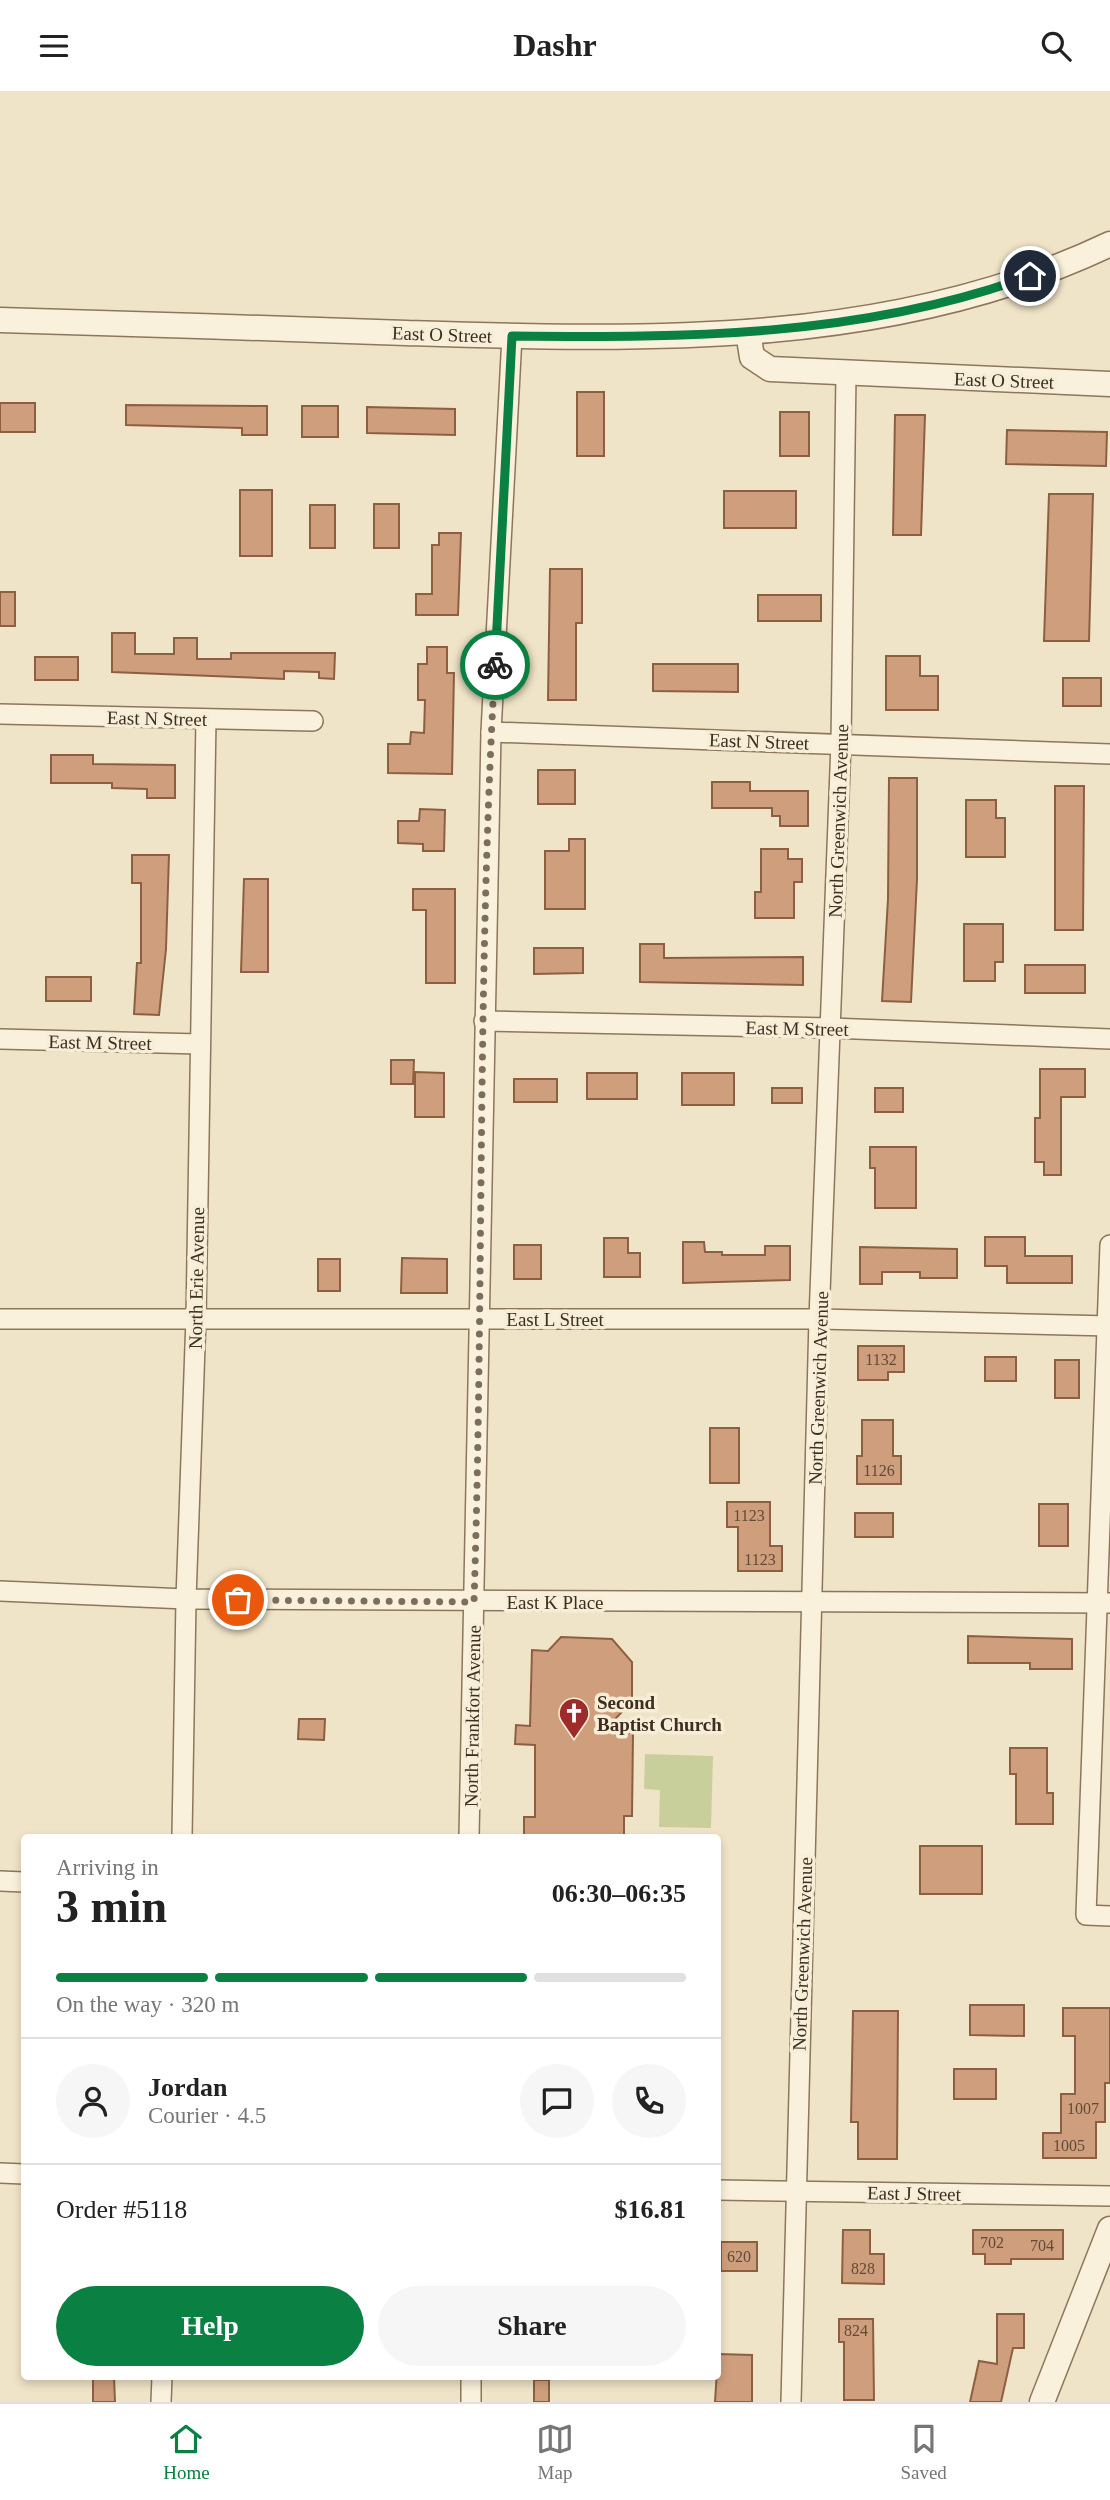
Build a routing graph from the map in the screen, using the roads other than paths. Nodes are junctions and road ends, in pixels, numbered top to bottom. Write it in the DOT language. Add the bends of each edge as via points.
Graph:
graph roads {
  1 [pos="1110,244"];
  2 [pos="0,320"];
  3 [pos="748,332"];
  4 [pos="512,336"];
  5 [pos="846,373"];
  6 [pos="1110,384"];
  7 [pos="0,714"];
  8 [pos="206,719"];
  9 [pos="313,721"];
  10 [pos="491,732"];
  11 [pos="841,743"];
  12 [pos="1110,754"];
  13 [pos="484,1021"];
  14 [pos="831,1028"];
  15 [pos="1110,1038"];
  16 [pos="0,1039"];
  17 [pos="200,1044"];
  18 [pos="1110,1245"];
  19 [pos="196,1318"];
  20 [pos="0,1319"];
  21 [pos="482,1319"];
  22 [pos="819,1319"];
  23 [pos="1109,1326"];
  24 [pos="0,1591"];
  25 [pos="186,1599"];
  26 [pos="474,1602"];
  27 [pos="1103,1603"];
  28 [pos="813,1604"];
  29 [pos="182,1834"];
  30 [pos="469,1834"];
  31 [pos="0,1881"];
  32 [pos="21,1882"];
  33 [pos="1110,1916"];
  34 [pos="0,2173"];
  35 [pos="21,2174"];
  36 [pos="721,2190"];
  37 [pos="795,2192"];
  38 [pos="1110,2196"];
  39 [pos="1110,2229"];
  40 [pos="162,2380"];
  41 [pos="471,2380"];
  42 [pos="161,2402"];
  43 [pos="471,2402"];
  44 [pos="790,2402"];
  45 [pos="1042,2402"];
  1 -- 3 [label="street" via="995,289 917,310"];
  2 -- 4 [label="street, East O Street"];
  3 -- 4 [label="street, East O Street" via="647,338"];
  3 -- 5 [label="street, East O Street" via="752,357 771,369"];
  4 -- 10 [label="street, North Frankfort Avenue"];
  5 -- 6 [label="street, East O Street"];
  5 -- 11 [label="street, North Greenwich Avenue"];
  7 -- 8 [label="street, East N Street"];
  8 -- 9 [label="street, East N Street"];
  8 -- 17 [label="street, North Erie Avenue"];
  10 -- 11 [label="street, East N Street"];
  10 -- 13 [label="street, North Frankfort Avenue"];
  11 -- 12 [label="street, East N Street"];
  11 -- 14 [label="street, North Greenwich Avenue"];
  13 -- 14 [label="street, East M Street"];
  13 -- 21 [label="street, North Frankfort Avenue"];
  14 -- 15 [label="street, East M Street"];
  14 -- 22 [label="street, North Greenwich Avenue"];
  16 -- 17 [label="street, East M Street"];
  17 -- 19 [label="street, North Erie Avenue"];
  18 -- 23 [label="street"];
  19 -- 20 [label="street, East L Street"];
  19 -- 21 [label="street, East L Street"];
  19 -- 25 [label="street, North Erie Avenue"];
  21 -- 22 [label="street, East L Street"];
  21 -- 26 [label="street, North Frankfort Avenue"];
  22 -- 23 [label="street, East L Street"];
  22 -- 28 [label="street, North Greenwich Avenue"];
  23 -- 27 [label="street"];
  24 -- 25 [label="street, East K Place"];
  25 -- 26 [label="street, East K Place"];
  25 -- 29 [label="street, North Erie Avenue"];
  26 -- 28 [label="street, East K Place"];
  26 -- 30 [label="street, North Frankfort Avenue"];
  27 -- 28 [label="street, East K Place"];
  27 -- 33 [label="street" via="1086,1915"];
  28 -- 37 [label="street, North Greenwich Avenue"];
  31 -- 32 [label="street"];
  34 -- 35 [label="street"];
  36 -- 37 [label="street, East J Street"];
  37 -- 38 [label="street, East J Street"];
  37 -- 44 [label="street, North Greenwich Avenue"];
  39 -- 45 [label="street"];
  40 -- 42 [label="street"];
  41 -- 43 [label="street"];
}
